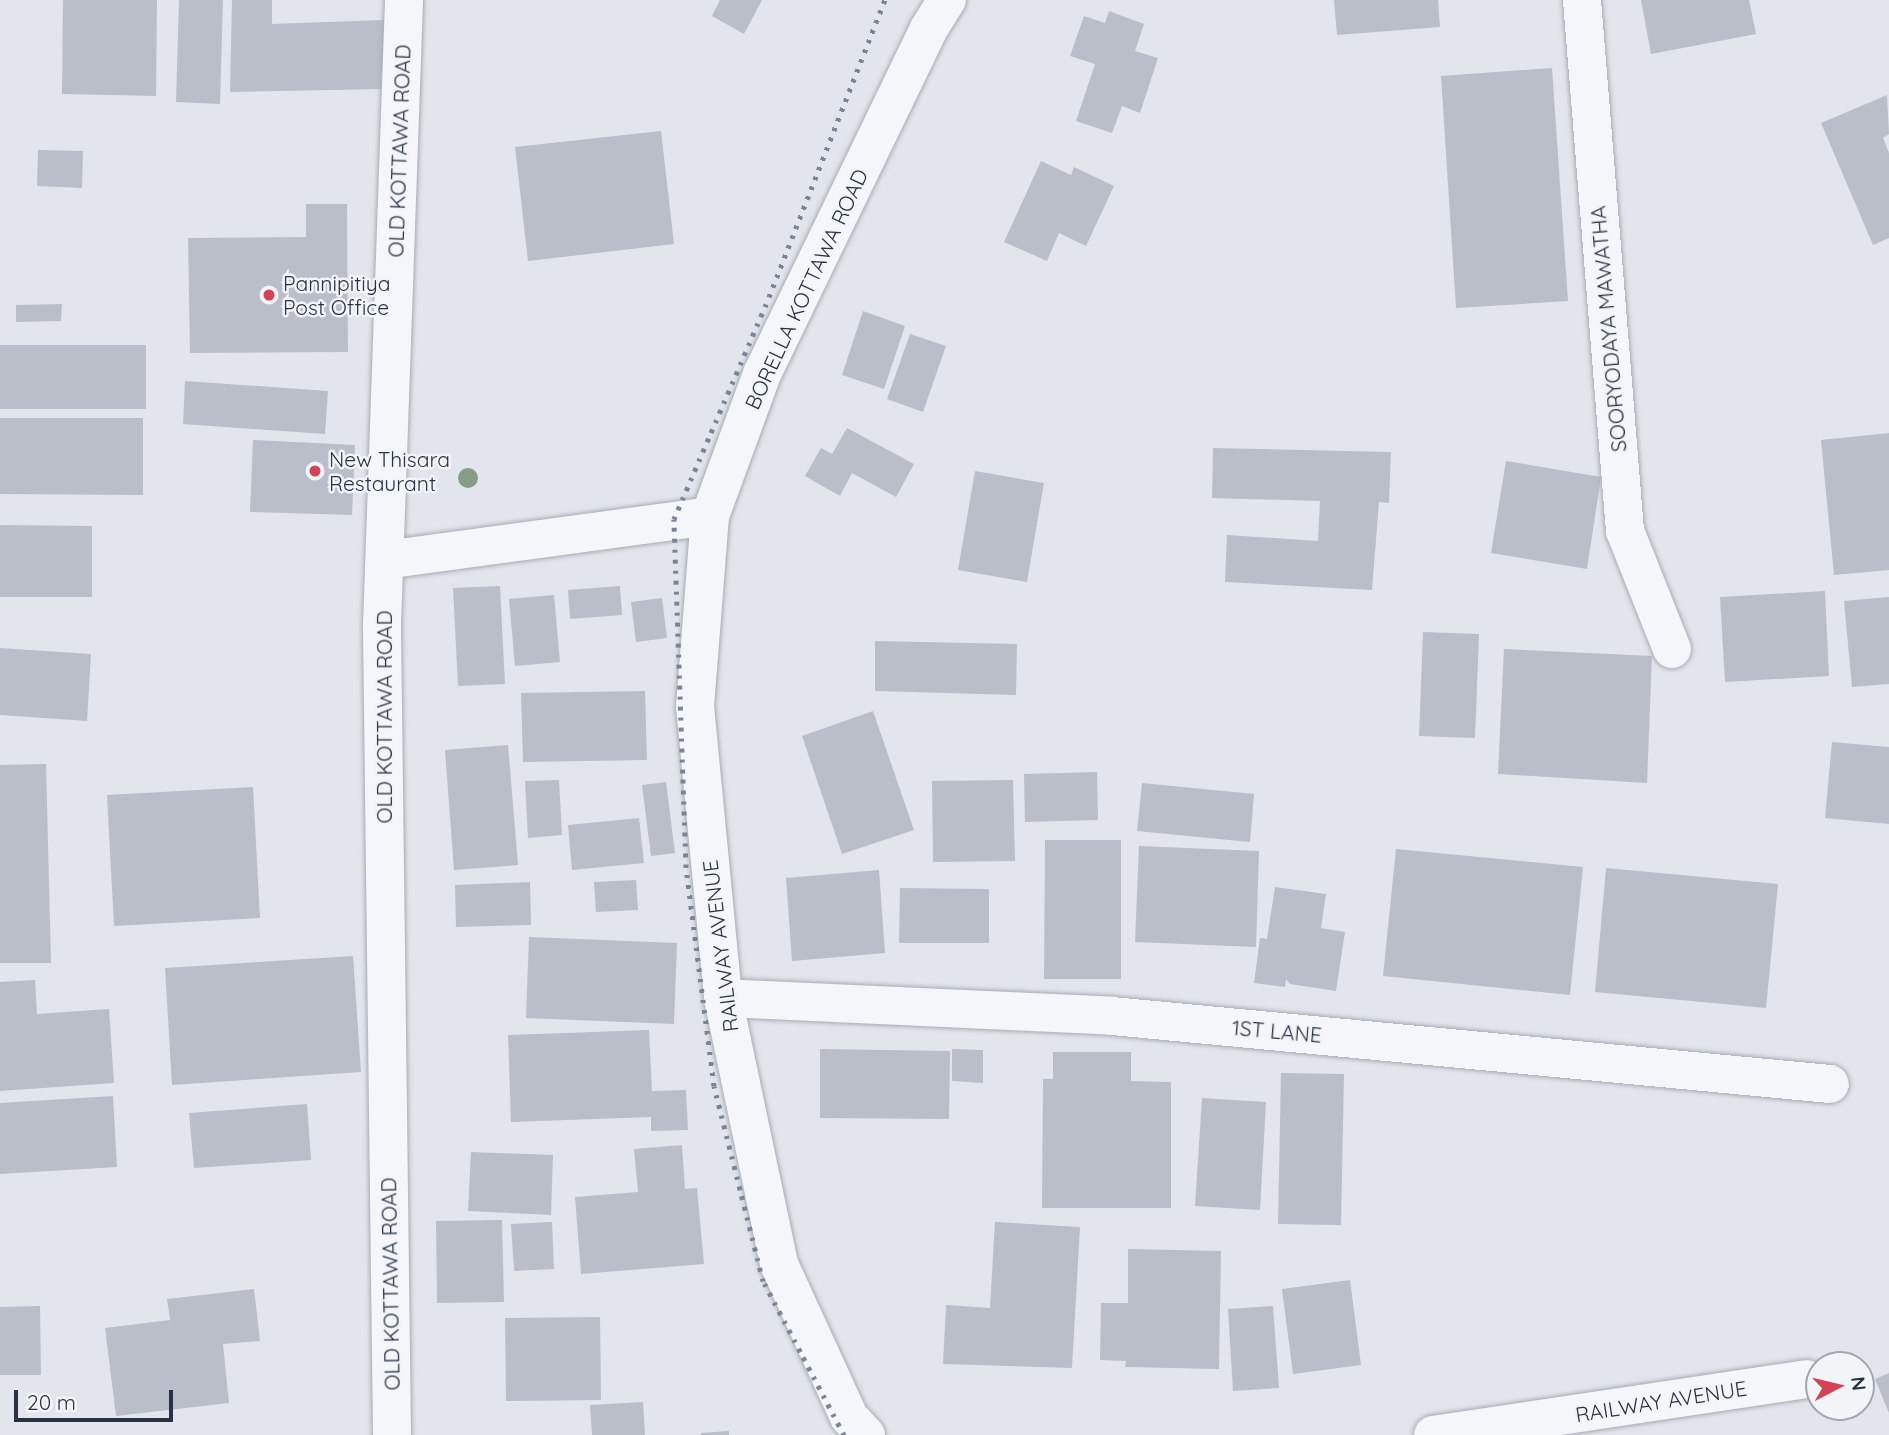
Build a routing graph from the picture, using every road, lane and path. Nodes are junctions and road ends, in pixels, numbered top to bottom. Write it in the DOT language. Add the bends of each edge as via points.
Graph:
graph roads {
  1 [pos="404,0"];
  2 [pos="947,0"];
  3 [pos="1582,0"];
  4 [pos="709,516"];
  5 [pos="386,560"];
  6 [pos="1672,649"];
  7 [pos="723,998"];
  8 [pos="1830,1084"];
  9 [pos="1805,1379"];
  10 [pos="392,1435"];
  11 [pos="866,1435"];
  12 [pos="1433,1435"];
  1 -- 5 [label="street, OLD KOTTAWA ROAD"];
  2 -- 4 [label="street, BORELLA KOTTAWA ROAD" via="928,30 762,374"];
  3 -- 6 [label="street, SOORYODAYA MAWATHA" via="1625,531"];
  4 -- 5 [label="street"];
  4 -- 7 [label="street, RAILWAY AVENUE" via="695,706"];
  5 -- 10 [label="street, OLD KOTTAWA ROAD" via="382,625"];
  7 -- 8 [label="street, 1ST LANE" via="1112,1016"];
  7 -- 11 [label="street, RAILWAY AVENUE" via="779,1264 849,1417"];
  9 -- 12 [label="street, RAILWAY AVENUE"];
}
